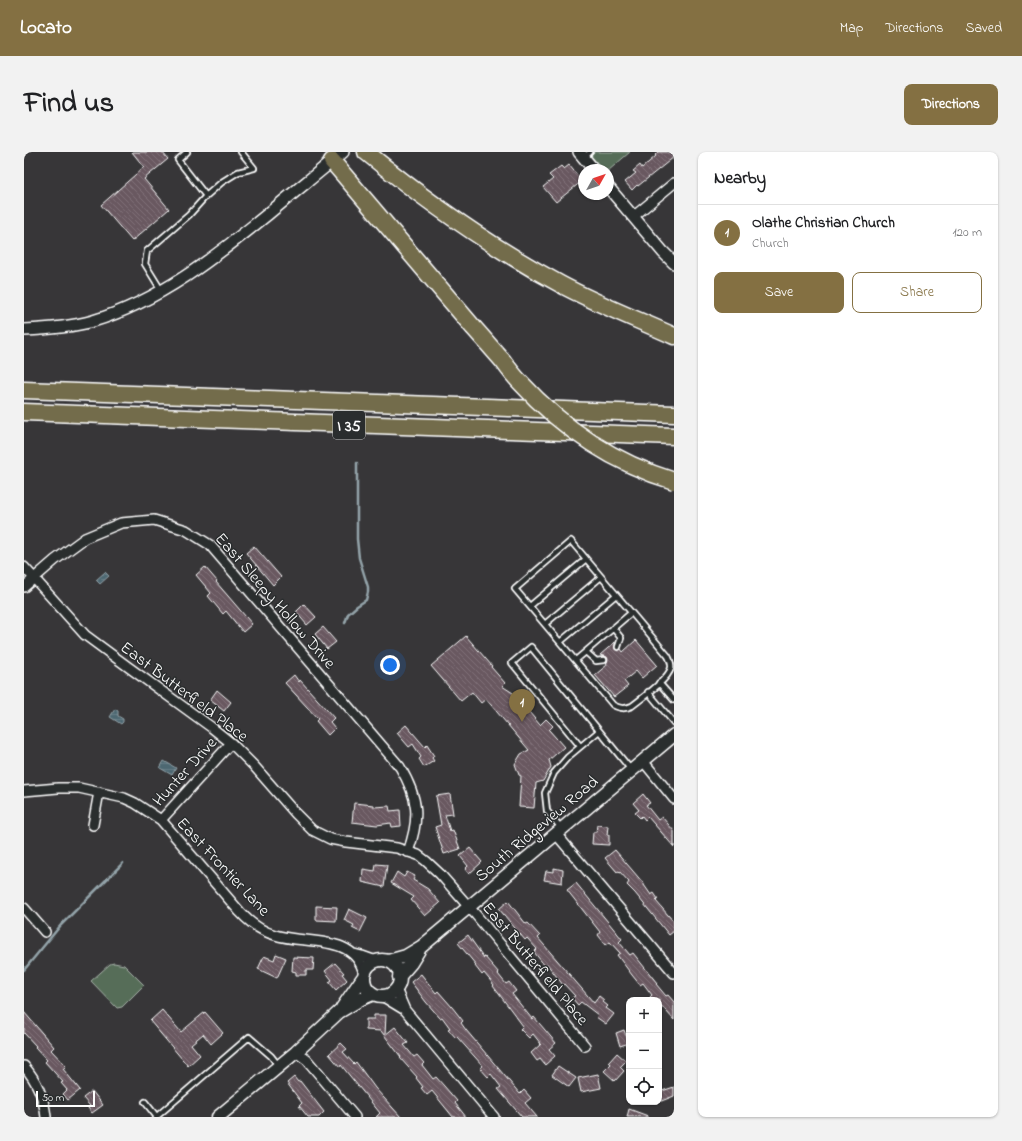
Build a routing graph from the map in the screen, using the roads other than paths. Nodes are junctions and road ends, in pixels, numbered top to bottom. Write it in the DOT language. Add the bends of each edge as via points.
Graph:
graph roads {
  1 [pos="187,152"];
  2 [pos="241,152"];
  3 [pos="366,152"];
  4 [pos="584,154"];
  5 [pos="337,157"];
  6 [pos="590,164"];
  7 [pos="674,183"];
  8 [pos="614,194"];
  9 [pos="206,196"];
  10 [pos="633,217"];
  11 [pos="674,262"];
  12 [pos="162,290"];
  13 [pos="24,330"];
  14 [pos="674,336"];
  15 [pos="24,390"];
  16 [pos="24,412"];
  17 [pos="674,414"];
  18 [pos="674,436"];
  19 [pos="674,481"];
  20 [pos="586,559"];
  21 [pos="24,567"];
  22 [pos="601,577"];
  23 [pos="34,578"];
  24 [pos="24,587"];
  25 [pos="616,595"];
  26 [pos="530,606"];
  27 [pos="631,613"];
  28 [pos="545,624"];
  29 [pos="613,628"];
  30 [pos="560,642"];
  31 [pos="618,647"];
  32 [pos="586,652"];
  33 [pos="576,660"];
  34 [pos="604,660"];
  35 [pos="659,683"];
  36 [pos="648,692"];
  37 [pos="674,700"];
  38 [pos="674,723"];
  39 [pos="599,731"];
  40 [pos="674,735"];
  41 [pos="231,743"];
  42 [pos="580,746"];
  43 [pos="643,761"];
  44 [pos="632,771"];
  45 [pos="24,791"];
  46 [pos="99,792"];
  47 [pos="674,799"];
  48 [pos="161,820"];
  49 [pos="93,825"];
  50 [pos="559,831"];
  51 [pos="408,852"];
  52 [pos="469,907"];
  53 [pos="24,908"];
  54 [pos="45,932"];
  55 [pos="420,947"];
  56 [pos="354,954"];
  57 [pos="382,961"];
  58 [pos="674,973"];
  59 [pos="364,975"];
  60 [pos="398,983"];
  61 [pos="378,995"];
  62 [pos="405,1010"];
  63 [pos="339,1012"];
  64 [pos="585,1046"];
  65 [pos="296,1052"];
  66 [pos="24,1066"];
  67 [pos="279,1066"];
  68 [pos="144,1102"];
  69 [pos="46,1117"];
  70 [pos="157,1117"];
  71 [pos="218,1117"];
  72 [pos="355,1117"];
  73 [pos="494,1117"];
  1 -- 9 [label="lane" via="178,160"];
  2 -- 9 [label="lane" via="254,168 238,172"];
  3 -- 14 [label="highway" via="438,208 522,262 560,284"];
  4 -- 6 [label="street"];
  5 -- 12 [label="street" via="225,249 198,269"];
  5 -- 19 [label="highway, bridge" via="472,327 537,400 571,429 614,456 637,468"];
  7 -- 10 [label="street"];
  8 -- 10 [label="street"];
  9 -- 12 [label="lane" via="189,215 147,251 145,264"];
  10 -- 11 [label="street"];
  12 -- 13 [label="street" via="121,311 92,321"];
  15 -- 17 [label="highway, I 35"];
  16 -- 18 [label="highway, I 35"];
  20 -- 22 [label="lane"];
  20 -- 26 [label="lane"];
  20 -- 26 [label="lane" via="571,541 515,589"];
  21 -- 23 [label="street, East Butterfield Place"];
  22 -- 25 [label="lane"];
  22 -- 28 [label="lane"];
  23 -- 24 [label="street, East Sleepy Hollow Drive"];
  23 -- 41 [label="street, East Butterfield Place" via="85,635"];
  23 -- 51 [label="street, East Sleepy Hollow Drive" via="85,538 121,523 154,520 186,530 210,545 400,767 413,793 416,815 414,836"];
  25 -- 27 [label="lane"];
  25 -- 30 [label="lane"];
  26 -- 28 [label="lane"];
  27 -- 29 [label="lane"];
  27 -- 35 [label="lane" via="671,662 667,676"];
  28 -- 30 [label="lane"];
  29 -- 31 [label="lane" via="621,638"];
  29 -- 32 [label="lane"];
  30 -- 33 [label="lane"];
  32 -- 33 [label="lane"];
  32 -- 34 [label="lane" via="596,661"];
  33 -- 36 [label="lane" via="620,709 632,706"];
  35 -- 36 [label="lane"];
  35 -- 37 [label="lane"];
  36 -- 38 [label="lane"];
  39 -- 42 [label="lane"];
  39 -- 42 [label="lane" via="531,647 512,663"];
  39 -- 44 [label="lane"];
  40 -- 43 [label="main road, South Ridgeview Road"];
  41 -- 48 [label="street, Hunter Drive"];
  41 -- 51 [label="street, East Butterfield Place" via="312,830 338,841 396,848"];
  42 -- 50 [label="lane" via="554,773 545,793 548,811"];
  43 -- 44 [label="main road, South Ridgeview Road"];
  43 -- 47 [label="street"];
  44 -- 50 [label="main road, South Ridgeview Road"];
  45 -- 46 [label="street, East Frontier Lane" via="70,787"];
  46 -- 48 [label="street, East Frontier Lane" via="124,798"];
  46 -- 49 [label="street"];
  48 -- 56 [label="street, East Frontier Lane" via="240,912 258,928 277,936 327,942"];
  50 -- 52 [label="main road, South Ridgeview Road"];
  50 -- 58 [label="street"];
  51 -- 52 [label="street, East Butterfield Place" via="426,861"];
  52 -- 55 [label="main road, South Ridgeview Road"];
  52 -- 64 [label="street, East Butterfield Place"];
  53 -- 54 [label="street"];
  55 -- 57 [label="main road" via="406,956"];
  55 -- 60 [label="main road"];
  56 -- 57 [label="street, East Frontier Lane"];
  56 -- 59 [label="street" via="362,965"];
  57 -- 59 [label="main road" via="371,964 366,968"];
  57 -- 60 [label="main road" via="397,969"];
  59 -- 61 [label="main road" via="365,986"];
  59 -- 63 [label="main road"];
  60 -- 61 [label="main road" via="390,994"];
  60 -- 62 [label="street"];
  61 -- 62 [label="street"];
  61 -- 63 [label="main road" via="361,999"];
  62 -- 73 [label="street"];
  63 -- 65 [label="main road"];
  65 -- 67 [label="main road"];
  65 -- 72 [label="street" via="307,1060"];
  66 -- 69 [label="street" via="33,1076 44,1103"];
  67 -- 70 [label="lane" via="249,1037"];
  67 -- 71 [label="main road"];
  68 -- 70 [label="lane"];
}
